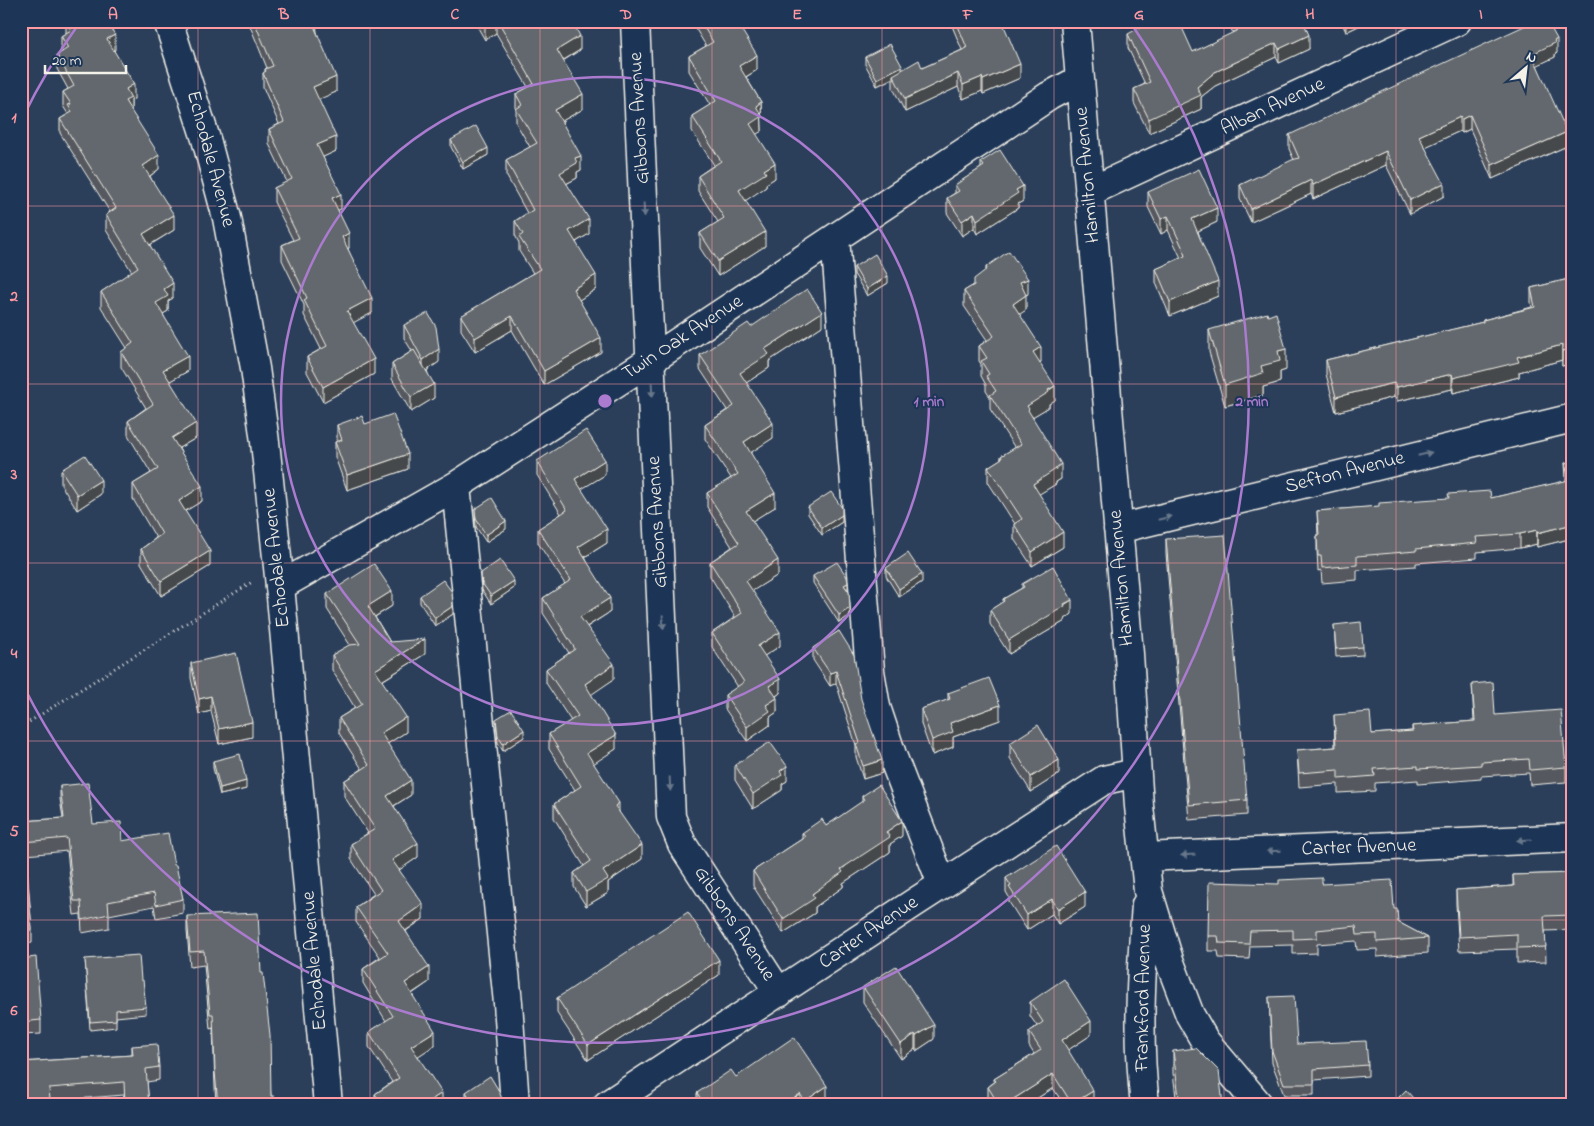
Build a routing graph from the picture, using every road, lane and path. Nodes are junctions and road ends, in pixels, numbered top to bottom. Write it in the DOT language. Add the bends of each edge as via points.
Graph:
graph roads {
  1 [pos="168,21"];
  2 [pos="635,21"];
  3 [pos="1075,21"];
  4 [pos="1457,21"];
  5 [pos="1079,80"];
  6 [pos="1089,192"];
  7 [pos="835,238"];
  8 [pos="651,360"];
  9 [pos="1573,418"];
  10 [pos="456,486"];
  11 [pos="1118,529"];
  12 [pos="279,576"];
  13 [pos="21,727"];
  14 [pos="1136,773"];
  15 [pos="1573,838"];
  16 [pos="1145,857"];
  17 [pos="942,884"];
  18 [pos="1148,891"];
  19 [pos="779,993"];
  20 [pos="328,1105"];
  21 [pos="515,1105"];
  22 [pos="607,1105"];
  23 [pos="1145,1105"];
  24 [pos="1259,1105"];
  1 -- 12 [label="street, Echodale Avenue" via="206,139 229,227 256,368"];
  2 -- 8 [label="street, Gibbons Avenue, one-way"];
  3 -- 5 [label="street, Hamilton Avenue"];
  4 -- 6 [label="street, Alban Avenue"];
  5 -- 6 [label="street, Hamilton Avenue"];
  5 -- 7 [label="street, Twin Oak Avenue" via="1049,96"];
  6 -- 11 [label="street, Hamilton Avenue"];
  7 -- 8 [label="street, Twin Oak Avenue"];
  7 -- 17 [label="street" via="870,671 876,707 892,755"];
  8 -- 10 [label="street, Twin Oak Avenue"];
  8 -- 19 [label="street, Gibbons Avenue, one-way" via="671,817 682,844"];
  11 -- 9 [label="street, Sefton Avenue, one-way"];
  10 -- 12 [label="street, Twin Oak Avenue"];
  10 -- 21 [label="street" via="508,1004"];
  11 -- 14 [label="street, Hamilton Avenue"];
  12 -- 13 [label="path"];
  12 -- 20 [label="street, Echodale Avenue"];
  14 -- 16 [label="street, Hamilton Avenue"];
  14 -- 17 [label="street, Carter Avenue" via="1104,780"];
  15 -- 16 [label="street, Carter Avenue, one-way"];
  16 -- 18 [label="street, Hamilton Avenue"];
  17 -- 19 [label="street, Carter Avenue"];
  18 -- 23 [label="street, Frankford Avenue" via="1141,968 1140,1033"];
  18 -- 24 [label="street, Hamilton Avenue" via="1190,1015 1205,1041"];
  19 -- 22 [label="street, Carter Avenue"];
}
